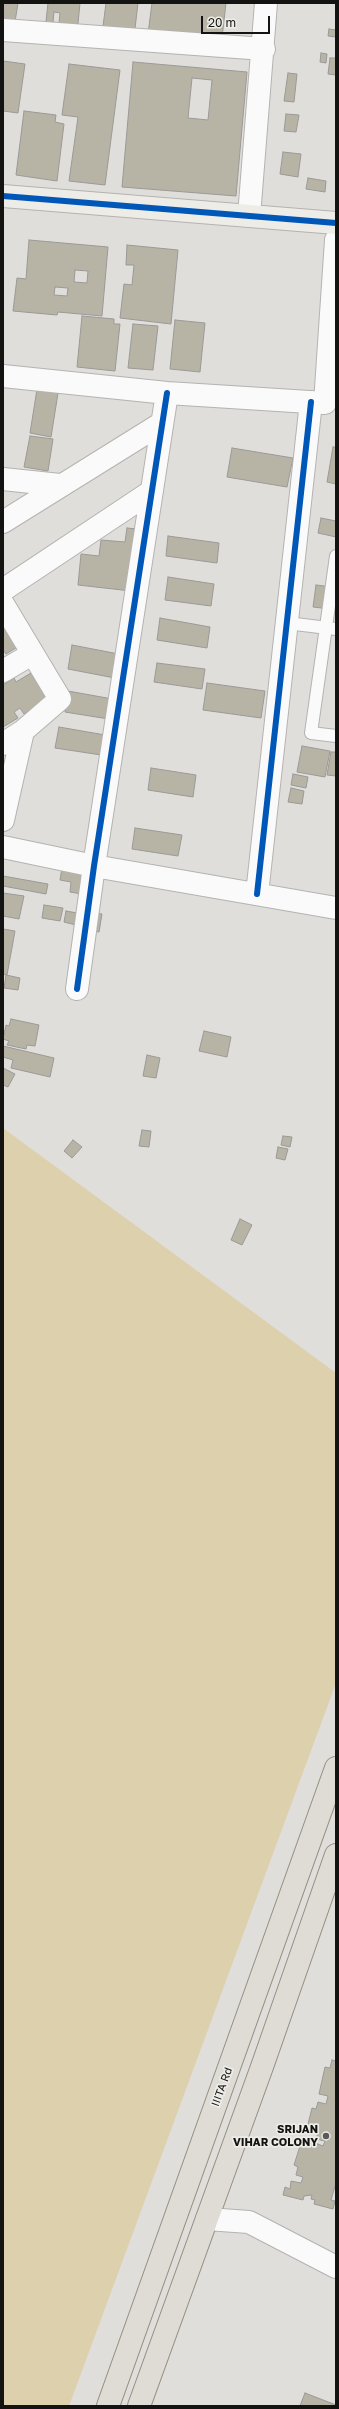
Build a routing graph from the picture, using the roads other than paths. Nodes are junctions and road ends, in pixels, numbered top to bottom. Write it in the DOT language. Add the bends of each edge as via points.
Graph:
graph roads {
  1 [pos="266,3"];
  2 [pos="3,30"];
  3 [pos="264,49"];
  4 [pos="3,196"];
  5 [pos="249,216"];
  6 [pos="336,223"];
  7 [pos="336,240"];
  8 [pos="3,376"];
  9 [pos="167,393"];
  10 [pos="311,402"];
  11 [pos="162,423"];
  12 [pos="3,479"];
  13 [pos="60,485"];
  14 [pos="152,491"];
  15 [pos="3,522"];
  16 [pos="336,556"];
  17 [pos="3,590"];
  18 [pos="3,604"];
  19 [pos="287,622"];
  20 [pos="331,628"];
  21 [pos="32,654"];
  22 [pos="3,671"];
  23 [pos="23,731"];
  24 [pos="336,736"];
  25 [pos="3,744"];
  26 [pos="3,820"];
  27 [pos="3,847"];
  28 [pos="94,866"];
  29 [pos="256,894"];
  30 [pos="336,908"];
  31 [pos="78,989"];
  32 [pos="336,1768"];
  33 [pos="336,1855"];
  34 [pos="207,2219"];
  35 [pos="336,2266"];
  36 [pos="108,2406"];
  37 [pos="139,2406"];
  1 -- 3 [label="street"];
  2 -- 3 [label="street"];
  3 -- 5 [label="street"];
  4 -- 5 [label="street"];
  5 -- 6 [label="street"];
  7 -- 10 [label="street" via="325,403"];
  8 -- 9 [label="street"];
  9 -- 10 [label="street"];
  9 -- 11 [label="street"];
  10 -- 19 [label="street"];
  11 -- 13 [label="street"];
  11 -- 14 [label="street"];
  12 -- 13 [label="street"];
  13 -- 15 [label="street"];
  14 -- 17 [label="street"];
  14 -- 28 [label="street"];
  16 -- 20 [label="lane"];
  18 -- 21 [label="street"];
  19 -- 20 [label="lane"];
  19 -- 29 [label="street"];
  20 -- 24 [label="lane" via="310,732"];
  21 -- 22 [label="street"];
  21 -- 23 [label="street" via="60,699"];
  23 -- 25 [label="street"];
  23 -- 26 [label="street"];
  27 -- 28 [label="street"];
  28 -- 29 [label="street"];
  28 -- 31 [label="street"];
  29 -- 30 [label="street"];
  32 -- 36 [label="main road, IIITA Rd"];
  33 -- 34 [label="main road"];
  34 -- 35 [label="street" via="249,2222"];
  34 -- 37 [label="main road"];
}
